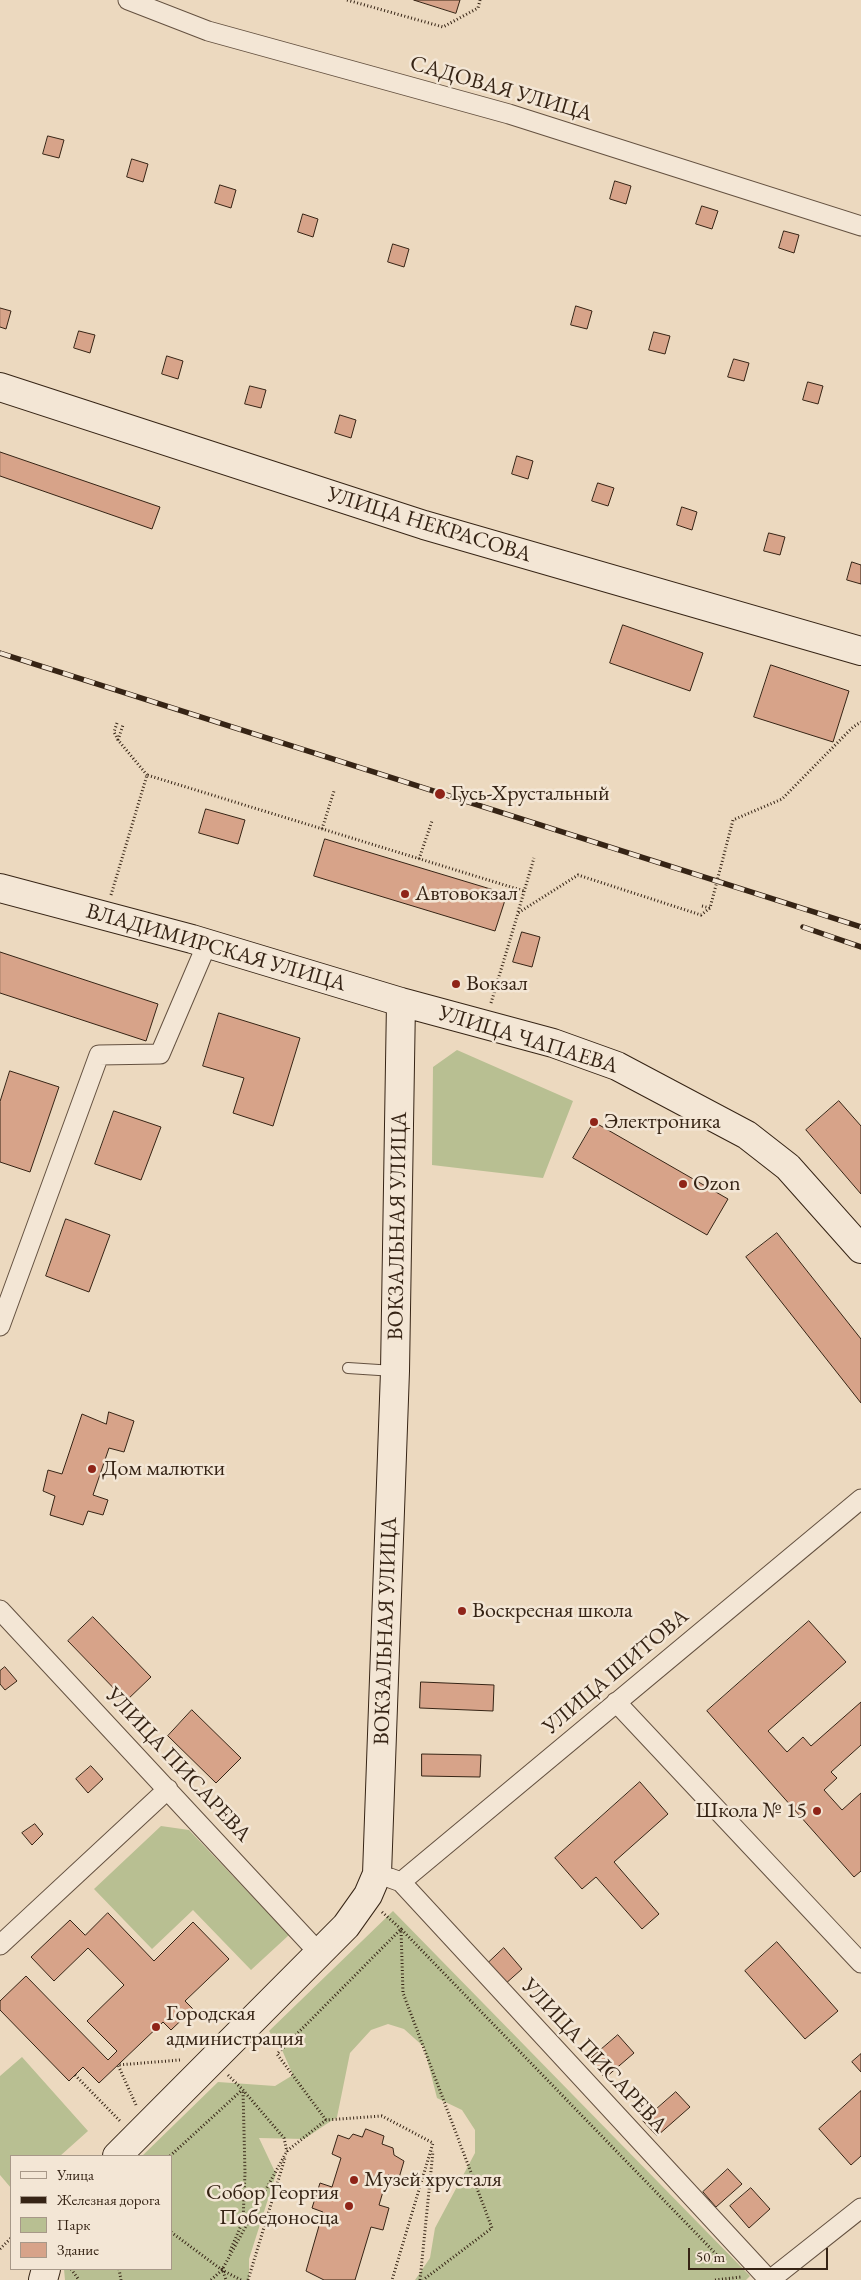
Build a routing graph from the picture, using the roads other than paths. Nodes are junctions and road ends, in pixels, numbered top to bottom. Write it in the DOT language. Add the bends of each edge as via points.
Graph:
graph roads {
  1 [pos="128,0"];
  2 [pos="861,226"];
  3 [pos="0,387"];
  4 [pos="861,651"];
  5 [pos="0,888"];
  6 [pos="207,944"];
  7 [pos="401,1002"];
  8 [pos="861,1249"];
  9 [pos="0,1326"];
  10 [pos="348,1368"];
  11 [pos="395,1371"];
  12 [pos="861,1499"];
  13 [pos="0,1610"];
  14 [pos="616,1702"];
  15 [pos="168,1789"];
  16 [pos="382,1884"];
  17 [pos="0,1945"];
  18 [pos="320,1954"];
  19 [pos="861,1963"];
  20 [pos="118,2155"];
  21 [pos="861,2208"];
  22 [pos="770,2280"];
  1 -- 2 [label="street, САДОВАЯ УЛИЦА" via="208,31 509,114"];
  3 -- 4 [label="main road, УЛИЦА НЕКРАСОВА" via="424,526"];
  5 -- 6 [label="main road, ВЛАДИМИРСКАЯ УЛИЦА"];
  6 -- 7 [label="main road, ВЛАДИМИРСКАЯ УЛИЦА"];
  6 -- 9 [label="street" via="160,1054 99,1055"];
  7 -- 8 [label="main road, УЛИЦА ЧАПАЕВА" via="553,1043 617,1066 747,1135 788,1167"];
  7 -- 11 [label="main road, ВОКЗАЛЬНАЯ УЛИЦА"];
  10 -- 11 [label="lane"];
  11 -- 16 [label="main road, ВОКЗАЛЬНАЯ УЛИЦА"];
  12 -- 14 [label="street, УЛИЦА ШИТОВА"];
  13 -- 15 [label="street, УЛИЦА ПИСАРЕВА"];
  14 -- 16 [label="street, УЛИЦА ШИТОВА"];
  14 -- 19 [label="street"];
  15 -- 17 [label="street"];
  15 -- 18 [label="street, УЛИЦА ПИСАРЕВА"];
  16 -- 18 [label="main road"];
  16 -- 22 [label="street, УЛИЦА ПИСАРЕВА"];
  18 -- 20 [label="main road"];
  21 -- 22 [label="street"];
}
